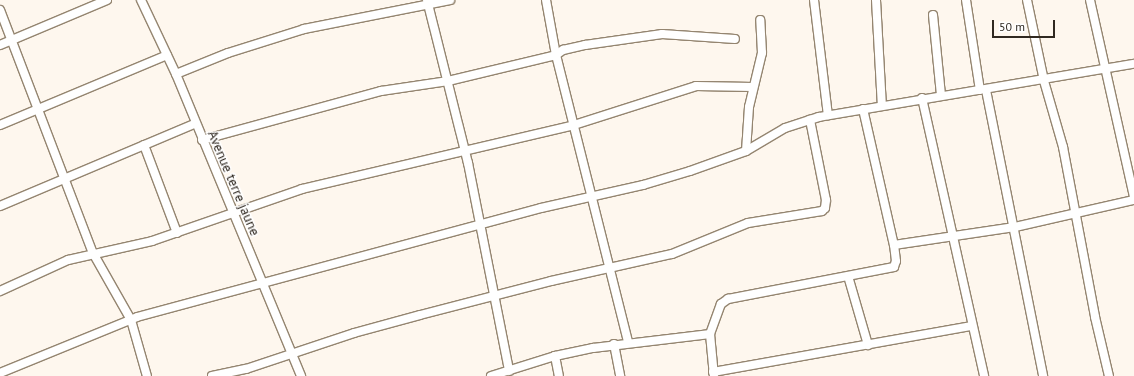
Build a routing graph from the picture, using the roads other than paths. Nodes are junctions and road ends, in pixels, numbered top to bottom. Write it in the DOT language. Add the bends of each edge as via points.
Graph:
graph roads {
  1 [pos="107,0"];
  2 [pos="142,0"];
  3 [pos="450,0"];
  4 [pos="546,0"];
  5 [pos="814,0"];
  6 [pos="876,0"];
  7 [pos="966,0"];
  8 [pos="1027,0"];
  9 [pos="1090,0"];
  10 [pos="427,3"];
  11 [pos="0,10"];
  12 [pos="933,15"];
  13 [pos="760,20"];
  14 [pos="735,39"];
  15 [pos="11,41"];
  16 [pos="0,45"];
  17 [pos="167,55"];
  18 [pos="556,55"];
  19 [pos="1134,64"];
  20 [pos="1105,70"];
  21 [pos="176,74"];
  22 [pos="448,81"];
  23 [pos="1044,81"];
  24 [pos="753,87"];
  25 [pos="983,90"];
  26 [pos="941,95"];
  27 [pos="922,98"];
  28 [pos="882,106"];
  29 [pos="863,109"];
  30 [pos="38,110"];
  31 [pos="828,115"];
  32 [pos="810,120"];
  33 [pos="194,124"];
  34 [pos="0,125"];
  35 [pos="574,125"];
  36 [pos="202,140"];
  37 [pos="144,145"];
  38 [pos="465,150"];
  39 [pos="746,151"];
  40 [pos="64,178"];
  41 [pos="592,196"];
  42 [pos="1134,199"];
  43 [pos="0,206"];
  44 [pos="232,215"];
  45 [pos="1077,215"];
  46 [pos="481,225"];
  47 [pos="1015,227"];
  48 [pos="176,233"];
  49 [pos="952,236"];
  50 [pos="894,245"];
  51 [pos="93,253"];
  52 [pos="609,268"];
  53 [pos="848,276"];
  54 [pos="262,283"];
  55 [pos="0,291"];
  56 [pos="495,296"];
  57 [pos="131,320"];
  58 [pos="972,326"];
  59 [pos="710,334"];
  60 [pos="628,342"];
  61 [pos="614,344"];
  62 [pos="868,345"];
  63 [pos="292,356"];
  64 [pos="555,356"];
  65 [pos="509,371"];
  66 [pos="0,373"];
  67 [pos="713,374"];
  68 [pos="494,375"];
  69 [pos="147,376"];
  70 [pos="214,376"];
  71 [pos="301,376"];
  72 [pos="559,376"];
  73 [pos="620,376"];
  74 [pos="984,376"];
  75 [pos="1043,376"];
  76 [pos="1109,376"];
  1 -- 15 [label="street"];
  2 -- 17 [label="street, Avenue terre jaune"];
  3 -- 10 [label="street"];
  4 -- 18 [label="street"];
  5 -- 31 [label="street"];
  6 -- 28 [label="street"];
  7 -- 25 [label="street"];
  8 -- 23 [label="street"];
  9 -- 20 [label="street"];
  10 -- 21 [label="street" via="304,29 228,53"];
  10 -- 22 [label="street"];
  11 -- 15 [label="street"];
  12 -- 26 [label="street"];
  13 -- 24 [label="street" via="762,53"];
  14 -- 18 [label="street" via="662,34 585,45 563,50"];
  15 -- 16 [label="street"];
  15 -- 30 [label="street"];
  17 -- 21 [label="street, Avenue terre jaune"];
  17 -- 30 [label="street"];
  18 -- 22 [label="street"];
  18 -- 35 [label="street"];
  19 -- 20 [label="street"];
  20 -- 23 [label="street"];
  20 -- 42 [label="street"];
  21 -- 33 [label="street, Avenue terre jaune"];
  22 -- 36 [label="street" via="381,91"];
  22 -- 38 [label="street"];
  23 -- 25 [label="street"];
  23 -- 45 [label="street" via="1063,147"];
  24 -- 35 [label="street" via="696,86"];
  24 -- 39 [label="street"];
  25 -- 26 [label="street"];
  25 -- 47 [label="street"];
  26 -- 27 [label="street"];
  27 -- 28 [label="street"];
  27 -- 49 [label="street"];
  28 -- 29 [label="street"];
  29 -- 31 [label="street"];
  29 -- 50 [label="street"];
  30 -- 34 [label="street"];
  30 -- 40 [label="street"];
  31 -- 32 [label="street"];
  32 -- 39 [label="street" via="785,128"];
  32 -- 52 [label="street" via="826,200 824,210 748,223 672,254"];
  33 -- 36 [label="street, Avenue terre jaune"];
  33 -- 37 [label="street"];
  35 -- 38 [label="street"];
  35 -- 41 [label="street"];
  36 -- 44 [label="street, Avenue terre jaune"];
  37 -- 40 [label="street"];
  37 -- 48 [label="street"];
  38 -- 44 [label="street" via="302,189 260,202"];
  38 -- 46 [label="street"];
  39 -- 41 [label="street" via="683,174"];
  40 -- 43 [label="street"];
  40 -- 51 [label="street"];
  41 -- 46 [label="street"];
  41 -- 52 [label="street"];
  42 -- 45 [label="street"];
  44 -- 48 [label="street"];
  44 -- 54 [label="street, Avenue terre jaune"];
  45 -- 47 [label="street"];
  45 -- 76 [label="street" via="1095,317"];
  46 -- 54 [label="street"];
  46 -- 56 [label="street"];
  47 -- 49 [label="street"];
  47 -- 75 [label="street"];
  48 -- 51 [label="street"];
  49 -- 50 [label="street"];
  49 -- 58 [label="street"];
  50 -- 53 [label="street" via="894,267"];
  51 -- 55 [label="street" via="68,260"];
  51 -- 57 [label="street"];
  52 -- 56 [label="street"];
  52 -- 60 [label="street"];
  53 -- 59 [label="street" via="728,299 721,304"];
  53 -- 62 [label="street"];
  54 -- 57 [label="street"];
  54 -- 63 [label="street, Avenue terre jaune"];
  56 -- 63 [label="street" via="354,333"];
  56 -- 65 [label="street"];
  57 -- 66 [label="street"];
  57 -- 69 [label="street"];
  58 -- 62 [label="street"];
  58 -- 74 [label="street"];
  59 -- 60 [label="street"];
  59 -- 67 [label="street"];
  60 -- 61 [label="street"];
  61 -- 64 [label="street"];
  61 -- 73 [label="street"];
  62 -- 67 [label="street"];
  63 -- 70 [label="street"];
  63 -- 71 [label="street, Avenue terre jaune"];
  64 -- 65 [label="street"];
  64 -- 72 [label="street"];
  65 -- 68 [label="street"];
}
